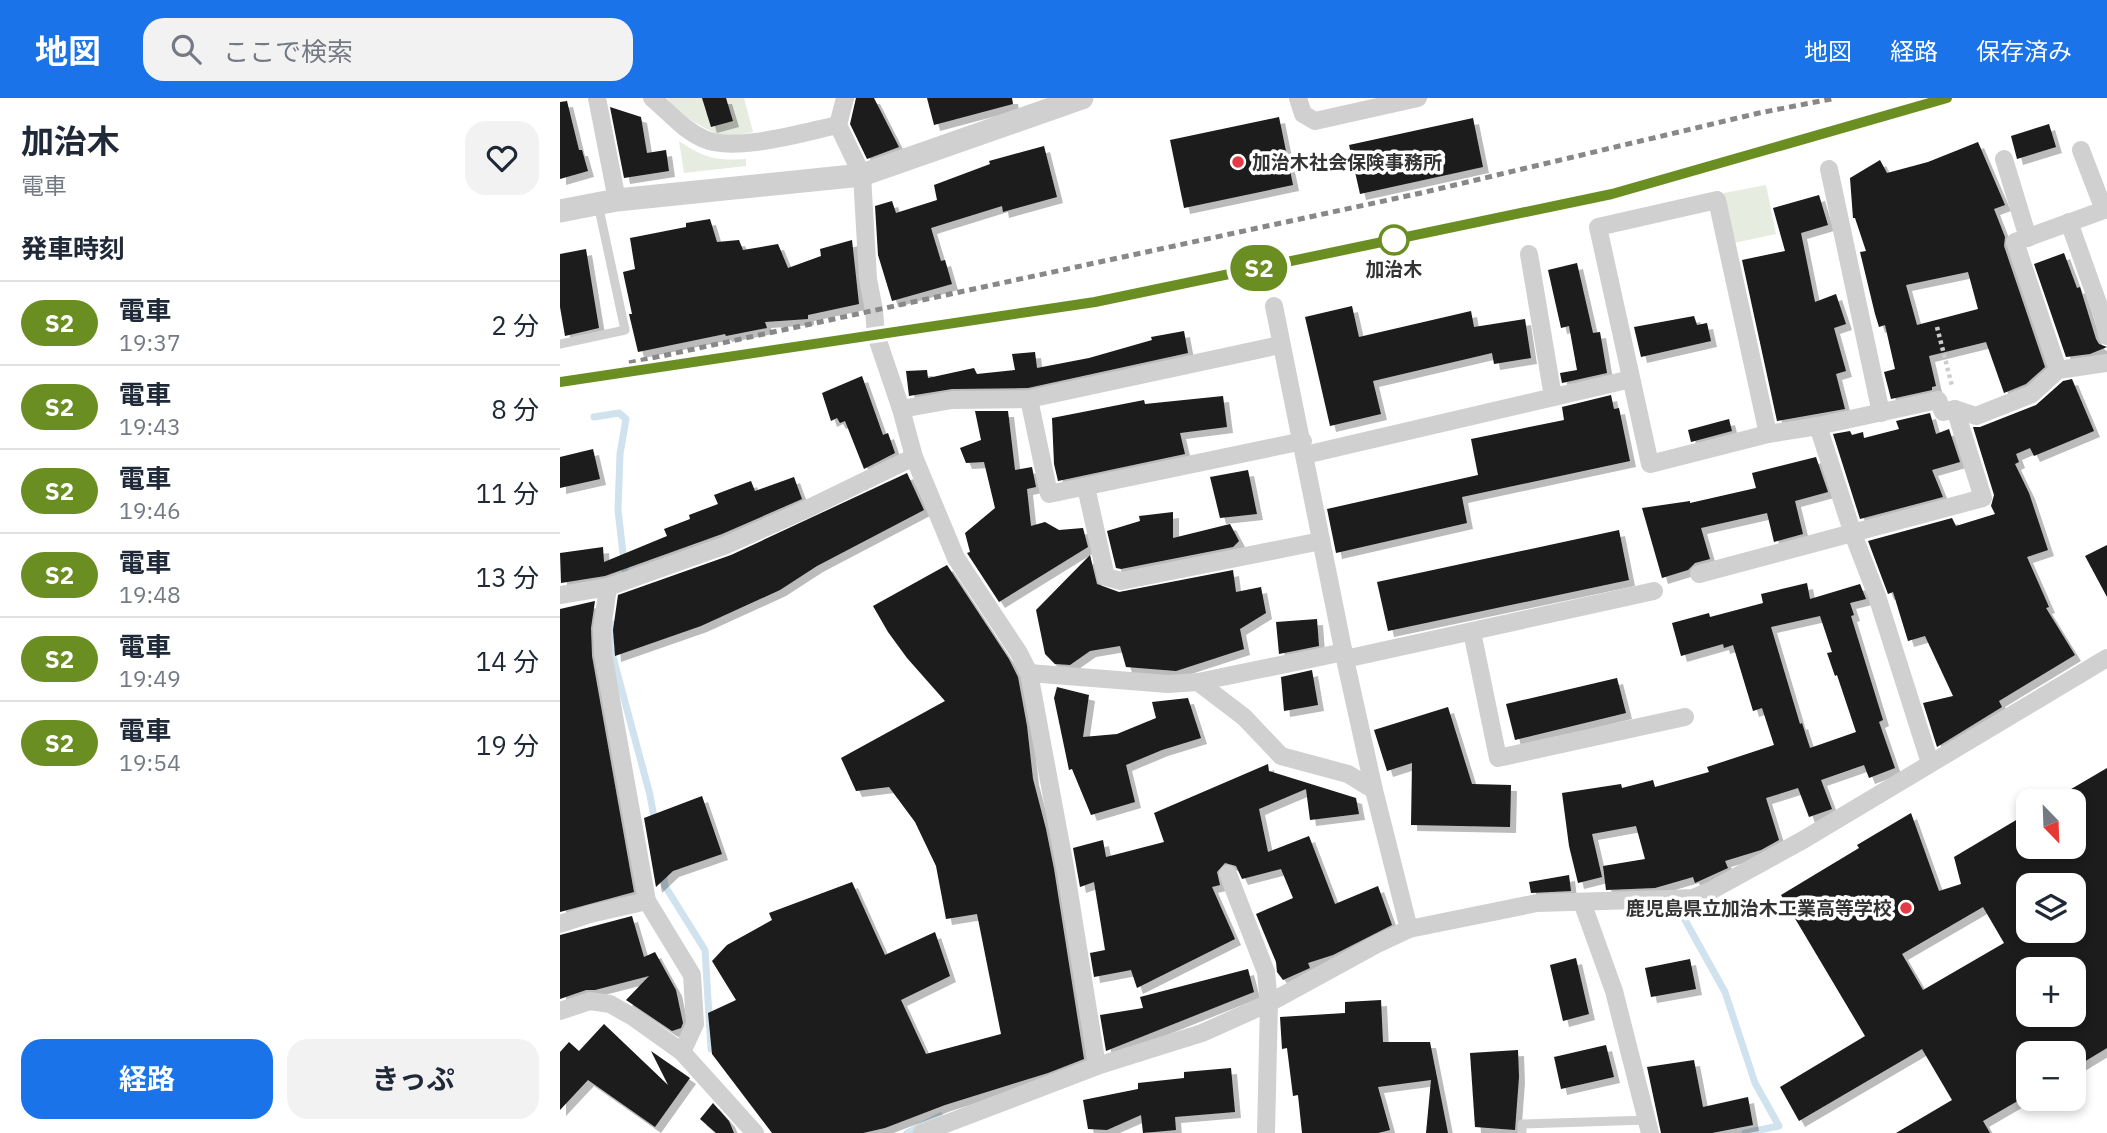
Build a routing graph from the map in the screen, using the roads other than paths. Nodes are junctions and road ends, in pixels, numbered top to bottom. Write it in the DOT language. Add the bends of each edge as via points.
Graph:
graph roads {
  1 [pos="597,98"];
  2 [pos="652,98"];
  3 [pos="845,98"];
  4 [pos="1082,98"];
  5 [pos="1298,98"];
  6 [pos="1418,98"];
  7 [pos="838,125"];
  8 [pos="2081,150"];
  9 [pos="2004,159"];
  10 [pos="1829,169"];
  11 [pos="862,175"];
  12 [pos="607,201"];
  13 [pos="2106,210"];
  14 [pos="560,211"];
  15 [pos="2069,222"];
  16 [pos="2028,238"];
  17 [pos="1530,254"];
  18 [pos="1274,306"];
  19 [pos="2107,336"];
  20 [pos="560,344"];
  21 [pos="1280,345"];
  22 [pos="2107,362"];
  23 [pos="2058,370"];
  24 [pos="1632,379"];
  25 [pos="1553,397"];
  26 [pos="1029,400"];
  27 [pos="901,409"];
  28 [pos="1955,409"];
  29 [pos="1881,413"];
  30 [pos="1818,426"];
  31 [pos="1768,434"];
  32 [pos="1304,448"];
  33 [pos="914,457"];
  34 [pos="1086,488"];
  35 [pos="1853,534"];
  36 [pos="1321,541"];
  37 [pos="1699,574"];
  38 [pos="608,587"];
  39 [pos="1654,591"];
  40 [pos="560,595"];
  41 [pos="1472,632"];
  42 [pos="1344,655"];
  43 [pos="2107,658"];
  44 [pos="1029,673"];
  45 [pos="1198,682"];
  46 [pos="1685,717"];
  47 [pos="1930,764"];
  48 [pos="1374,790"];
  49 [pos="1228,874"];
  50 [pos="647,901"];
  51 [pos="1582,902"];
  52 [pos="560,924"];
  53 [pos="1409,929"];
  54 [pos="1269,1003"];
  55 [pos="560,1011"];
  56 [pos="682,1052"];
  57 [pos="1097,1066"];
  58 [pos="1649,1126"];
  59 [pos="957,1127"];
  60 [pos="755,1133"];
  61 [pos="922,1133"];
  62 [pos="1266,1133"];
  63 [pos="1522,1133"];
  1 -- 12 [label="street"];
  2 -- 7 [label="street" via="684,127 719,144"];
  3 -- 7 [label="street"];
  4 -- 11 [label="street"];
  5 -- 6 [label="street" via="1303,114 1315,121"];
  7 -- 11 [label="street"];
  8 -- 13 [label="street"];
  9 -- 16 [label="street"];
  10 -- 29 [label="street"];
  11 -- 12 [label="street"];
  11 -- 27 [label="street" via="867,279 876,335"];
  12 -- 14 [label="street"];
  12 -- 20 [label="lane" via="625,330"];
  13 -- 15 [label="street"];
  15 -- 16 [label="street"];
  15 -- 19 [label="street"];
  16 -- 23 [label="street" via="2015,242"];
  17 -- 25 [label="street"];
  18 -- 21 [label="street"];
  21 -- 26 [label="street"];
  21 -- 32 [label="street"];
  22 -- 23 [label="street"];
  23 -- 28 [label="street" via="2032,394 1976,416"];
  24 -- 25 [label="street"];
  24 -- 31 [label="street" via="1650,464"];
  24 -- 31 [label="street" via="1598,227 1717,200"];
  25 -- 32 [label="street"];
  26 -- 27 [label="street" via="952,400"];
  26 -- 34 [label="street" via="1049,494"];
  27 -- 33 [label="street"];
  28 -- 29 [label="street" via="1943,412 1937,400"];
  28 -- 35 [label="street" via="1983,498"];
  29 -- 30 [label="street"];
  30 -- 31 [label="street"];
  30 -- 35 [label="street"];
  32 -- 34 [label="street"];
  32 -- 36 [label="street"];
  33 -- 38 [label="street" via="726,545"];
  33 -- 44 [label="street" via="956,558"];
  34 -- 36 [label="street" via="1106,577 1121,581"];
  35 -- 37 [label="street"];
  35 -- 47 [label="street"];
  36 -- 42 [label="street"];
  38 -- 40 [label="street"];
  38 -- 50 [label="street" via="603,654"];
  39 -- 41 [label="street"];
  41 -- 42 [label="street"];
  41 -- 46 [label="street" via="1498,758"];
  42 -- 45 [label="street"];
  42 -- 48 [label="street"];
  43 -- 47 [label="street"];
  44 -- 45 [label="street" via="1168,684"];
  44 -- 57 [label="street"];
  45 -- 48 [label="street" via="1244,717 1281,756 1348,774"];
  47 -- 51 [label="street" via="1804,840 1693,898"];
  48 -- 53 [label="street"];
  49 -- 54 [label="street" via="1266,972"];
  50 -- 52 [label="street"];
  50 -- 56 [label="street" via="692,975 695,1024"];
  51 -- 53 [label="street" via="1538,902"];
  51 -- 58 [label="street" via="1614,991"];
  53 -- 54 [label="street"];
  54 -- 57 [label="street" via="1202,1033"];
  54 -- 62 [label="street"];
  55 -- 56 [label="street" via="590,1000 610,1004"];
  56 -- 60 [label="street"];
  57 -- 59 [label="street"];
  58 -- 63 [label="lane" via="1522,1124"];
  59 -- 61 [label="street"];
}
